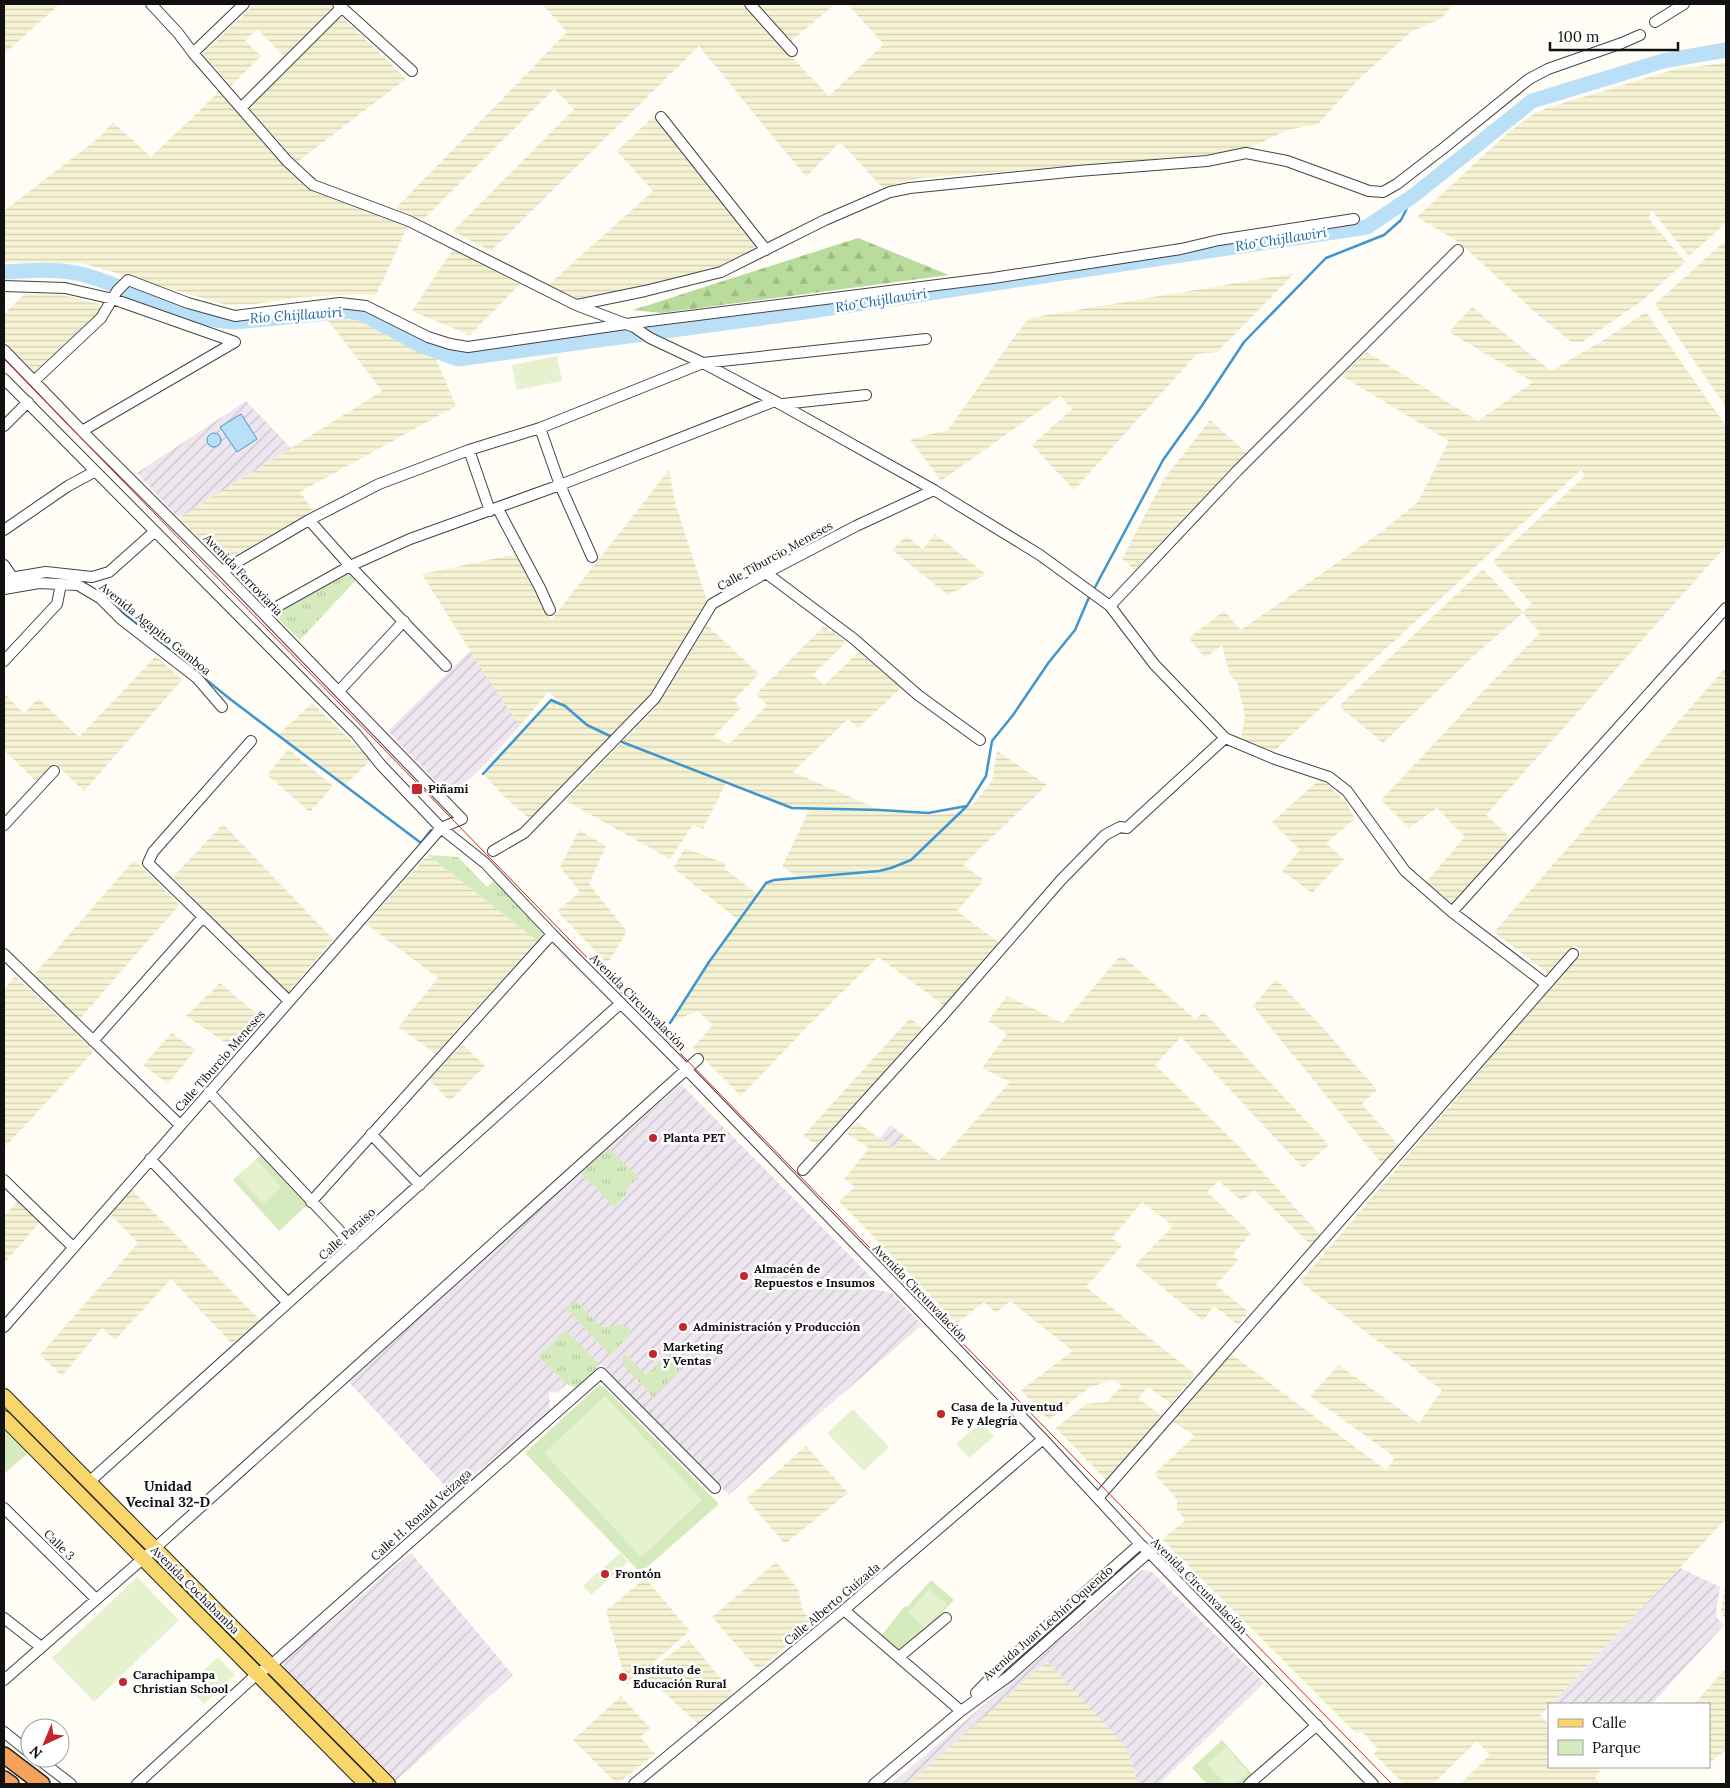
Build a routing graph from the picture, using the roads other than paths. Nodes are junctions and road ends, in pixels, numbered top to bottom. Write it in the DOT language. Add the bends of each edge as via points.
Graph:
graph roads {
  1 [pos="151,4"];
  2 [pos="244,4"];
  3 [pos="750,4"];
  4 [pos="1684,4"];
  5 [pos="339,6"];
  6 [pos="1655,22"];
  7 [pos="1640,35"];
  8 [pos="792,52"];
  9 [pos="193,53"];
  10 [pos="412,71"];
  11 [pos="241,108"];
  12 [pos="661,117"];
  13 [pos="1354,219"];
  14 [pos="766,250"];
  15 [pos="1458,250"];
  16 [pos="4,286"];
  17 [pos="115,295"];
  18 [pos="576,305"];
  19 [pos="630,325"];
  20 [pos="926,339"];
  21 [pos="4,350"];
  22 [pos="702,363"];
  23 [pos="4,379"];
  24 [pos="34,381"];
  25 [pos="866,395"];
  26 [pos="28,402"];
  27 [pos="778,403"];
  28 [pos="4,426"];
  29 [pos="540,428"];
  30 [pos="82,431"];
  31 [pos="469,450"];
  32 [pos="94,472"];
  33 [pos="560,485"];
  34 [pos="934,490"];
  35 [pos="494,510"];
  36 [pos="309,520"];
  37 [pos="4,530"];
  38 [pos="154,532"];
  39 [pos="191,540"];
  40 [pos="170,546"];
  41 [pos="592,557"];
  42 [pos="4,565"];
  43 [pos="350,566"];
  44 [pos="222,571"];
  45 [pos="766,573"];
  46 [pos="8,579"];
  47 [pos="61,584"];
  48 [pos="4,589"];
  49 [pos="1110,606"];
  50 [pos="1726,608"];
  51 [pos="550,610"];
  52 [pos="264,614"];
  53 [pos="404,622"];
  54 [pos="4,661"];
  55 [pos="446,666"];
  56 [pos="339,691"];
  57 [pos="222,707"];
  58 [pos="1225,738"];
  59 [pos="980,740"];
  60 [pos="252,741"];
  61 [pos="54,771"];
  62 [pos="462,819"];
  63 [pos="4,825"];
  64 [pos="441,828"];
  65 [pos="493,851"];
  66 [pos="1452,912"];
  67 [pos="203,917"];
  68 [pos="552,934"];
  69 [pos="4,954"];
  70 [pos="1573,954"];
  71 [pos="1546,984"];
  72 [pos="289,1001"];
  73 [pos="621,1003"];
  74 [pos="93,1041"];
  75 [pos="698,1059"];
  76 [pos="687,1070"];
  77 [pos="209,1092"];
  78 [pos="180,1126"];
  79 [pos="372,1134"];
  80 [pos="150,1159"];
  81 [pos="803,1170"];
  82 [pos="4,1180"];
  83 [pos="420,1185"];
  84 [pos="311,1202"];
  85 [pos="353,1245"];
  86 [pos="73,1248"];
  87 [pos="288,1303"];
  88 [pos="4,1327"];
  89 [pos="4,1396"];
  90 [pos="4,1418"];
  91 [pos="1044,1439"];
  92 [pos="89,1482"];
  93 [pos="714,1488"];
  94 [pos="1098,1498"];
  95 [pos="4,1508"];
  96 [pos="1140,1544"];
  97 [pos="154,1549"];
  98 [pos="1149,1552"];
  99 [pos="142,1559"];
  100 [pos="96,1599"];
  101 [pos="844,1610"];
  102 [pos="4,1618"];
  103 [pos="946,1618"];
  104 [pos="41,1647"];
  105 [pos="899,1657"];
  106 [pos="270,1666"];
  107 [pos="257,1674"];
  108 [pos="4,1680"];
  109 [pos="961,1711"];
  110 [pos="1317,1725"];
  111 [pos="4,1732"];
  112 [pos="20,1745"];
  113 [pos="4,1755"];
  114 [pos="50,1768"];
  115 [pos="4,1779"];
  116 [pos="11,1784"];
  117 [pos="42,1784"];
  118 [pos="71,1784"];
  119 [pos="137,1784"];
  120 [pos="366,1784"];
  121 [pos="388,1784"];
  122 [pos="634,1784"];
  123 [pos="874,1784"];
  124 [pos="1250,1784"];
  125 [pos="1373,1784"];
  1 -- 9 [label="street"];
  2 -- 9 [label="street"];
  3 -- 8 [label="street"];
  4 -- 6 [label="street"];
  5 -- 10 [label="street"];
  5 -- 11 [label="street"];
  7 -- 14 [label="street" via="1529,79 1445,148 1383,192 1370,191 1287,161 1246,153 1207,161 1078,171 890,192"];
  9 -- 11 [label="street"];
  11 -- 18 [label="street" via="287,161 313,184 409,221"];
  12 -- 14 [label="street"];
  13 -- 19 [label="street" via="985,279"];
  14 -- 18 [label="street" via="721,272"];
  15 -- 49 [label="street" via="1237,471"];
  16 -- 17 [label="street" via="65,288"];
  17 -- 19 [label="street" via="128,280 234,316 340,303 366,306 428,337 468,347"];
  17 -- 24 [label="street" via="101,318"];
  17 -- 30 [label="street" via="234,342"];
  18 -- 19 [label="street"];
  19 -- 22 [label="street"];
  20 -- 22 [label="street"];
  21 -- 24 [label="street, Avenida Ferroviaria"];
  22 -- 27 [label="street"];
  22 -- 29 [label="street"];
  23 -- 26 [label="street"];
  24 -- 30 [label="street, Avenida Ferroviaria"];
  25 -- 27 [label="street"];
  26 -- 28 [label="street"];
  26 -- 32 [label="street"];
  27 -- 33 [label="street"];
  27 -- 34 [label="street"];
  29 -- 31 [label="street"];
  29 -- 33 [label="street"];
  30 -- 39 [label="street, Avenida Ferroviaria"];
  31 -- 35 [label="street"];
  31 -- 36 [label="street" via="379,484"];
  32 -- 37 [label="street"];
  32 -- 38 [label="street"];
  33 -- 35 [label="street"];
  33 -- 41 [label="street"];
  34 -- 45 [label="street, Calle Tiburcio Meneses"];
  34 -- 49 [label="street" via="1040,555"];
  35 -- 43 [label="street" via="410,539"];
  35 -- 51 [label="street"];
  36 -- 43 [label="street"];
  36 -- 44 [label="street"];
  38 -- 40 [label="street"];
  38 -- 46 [label="street, Avenida Agapito Gamboa" via="109,572 92,576 46,572"];
  39 -- 40 [label="street"];
  39 -- 44 [label="street, Avenida Ferroviaria"];
  40 -- 64 [label="street" via="356,734"];
  42 -- 46 [label="street"];
  43 -- 52 [label="street"];
  43 -- 53 [label="street"];
  44 -- 52 [label="street, Avenida Ferroviaria"];
  45 -- 59 [label="street" via="854,639 918,695"];
  45 -- 65 [label="street, Calle Tiburcio Meneses" via="712,604 655,698 524,833"];
  47 -- 48 [label="street, Avenida Agapito Gamboa" via="39,583"];
  47 -- 54 [label="street" via="58,604"];
  47 -- 57 [label="street, Avenida Agapito Gamboa" via="78,586 100,598 121,619 197,678"];
  49 -- 58 [label="street" via="1154,664"];
  50 -- 66 [label="street"];
  52 -- 56 [label="street, Avenida Ferroviaria"];
  53 -- 55 [label="street"];
  53 -- 56 [label="street"];
  56 -- 62 [label="street, Avenida Ferroviaria"];
  58 -- 66 [label="street" via="1329,777 1347,791 1405,871"];
  58 -- 81 [label="street" via="1127,828 1120,827 1105,835"];
  60 -- 67 [label="street" via="153,852 148,863"];
  61 -- 63 [label="street"];
  62 -- 64 [label="street, Calle Tiburcio Meneses"];
  64 -- 68 [label="street, Avenida Circunvalación" via="485,863"];
  64 -- 72 [label="street, Calle Tiburcio Meneses"];
  66 -- 71 [label="street"];
  67 -- 72 [label="street"];
  67 -- 74 [label="street"];
  68 -- 73 [label="street, Avenida Circunvalación"];
  68 -- 79 [label="street"];
  69 -- 74 [label="street"];
  70 -- 71 [label="street"];
  71 -- 94 [label="street"];
  72 -- 77 [label="street, Calle Tiburcio Meneses"];
  73 -- 76 [label="street, Avenida Circunvalación"];
  73 -- 83 [label="street, Calle Paraiso"];
  74 -- 78 [label="street"];
  75 -- 76 [label="street"];
  76 -- 91 [label="street, Avenida Circunvalación"];
  76 -- 97 [label="street"];
  77 -- 78 [label="street, Calle Tiburcio Meneses"];
  77 -- 84 [label="street"];
  78 -- 80 [label="street, Calle Tiburcio Meneses"];
  79 -- 83 [label="street"];
  79 -- 84 [label="street"];
  80 -- 86 [label="street, Calle Tiburcio Meneses"];
  80 -- 87 [label="street"];
  82 -- 86 [label="street"];
  83 -- 85 [label="street, Calle Paraiso"];
  84 -- 85 [label="street"];
  85 -- 87 [label="street, Calle Paraiso"];
  86 -- 88 [label="street, Calle Tiburcio Meneses"];
  87 -- 92 [label="street, Calle Paraiso"];
  89 -- 92 [label="main road, Avenida Cochabamba"];
  90 -- 99 [label="main road, Avenida Cochabamba"];
  91 -- 94 [label="street, Avenida Circunvalación"];
  91 -- 101 [label="street, Calle Alberto Guizada"];
  92 -- 97 [label="main road, Avenida Cochabamba"];
  93 -- 106 [label="street, Calle H. Ronald Veizaga" via="601,1373"];
  94 -- 96 [label="street, Avenida Circunvalación"];
  95 -- 100 [label="street, Calle 3"];
  96 -- 98 [label="street, Avenida Circunvalación"];
  96 -- 109 [label="street, Avenida Juan Lechín Oquendo" via="1002,1666"];
  97 -- 99 [label="street"];
  97 -- 106 [label="main road, Avenida Cochabamba"];
  98 -- 109 [label="street, Avenida Juan Lechín Oquendo" via="1009,1676"];
  98 -- 110 [label="street, Avenida Circunvalación"];
  99 -- 100 [label="street"];
  99 -- 107 [label="main road, Avenida Cochabamba"];
  100 -- 104 [label="street"];
  101 -- 105 [label="street"];
  101 -- 122 [label="street, Calle Alberto Guizada"];
  102 -- 104 [label="street"];
  103 -- 105 [label="street"];
  104 -- 108 [label="street"];
  105 -- 109 [label="street"];
  106 -- 107 [label="street, Calle H. Ronald Veizaga"];
  106 -- 121 [label="main road, Avenida Cochabamba"];
  107 -- 119 [label="street, Calle H. Ronald Veizaga"];
  107 -- 120 [label="main road, Avenida Cochabamba"];
  109 -- 123 [label="street, Avenida Juan Lechín Oquendo"];
  110 -- 124 [label="street"];
  110 -- 125 [label="street, Avenida Circunvalación"];
  111 -- 112 [label="street"];
  113 -- 117 [label="highway"];
  114 -- 118 [label="street"];
  115 -- 116 [label="highway"];
}
